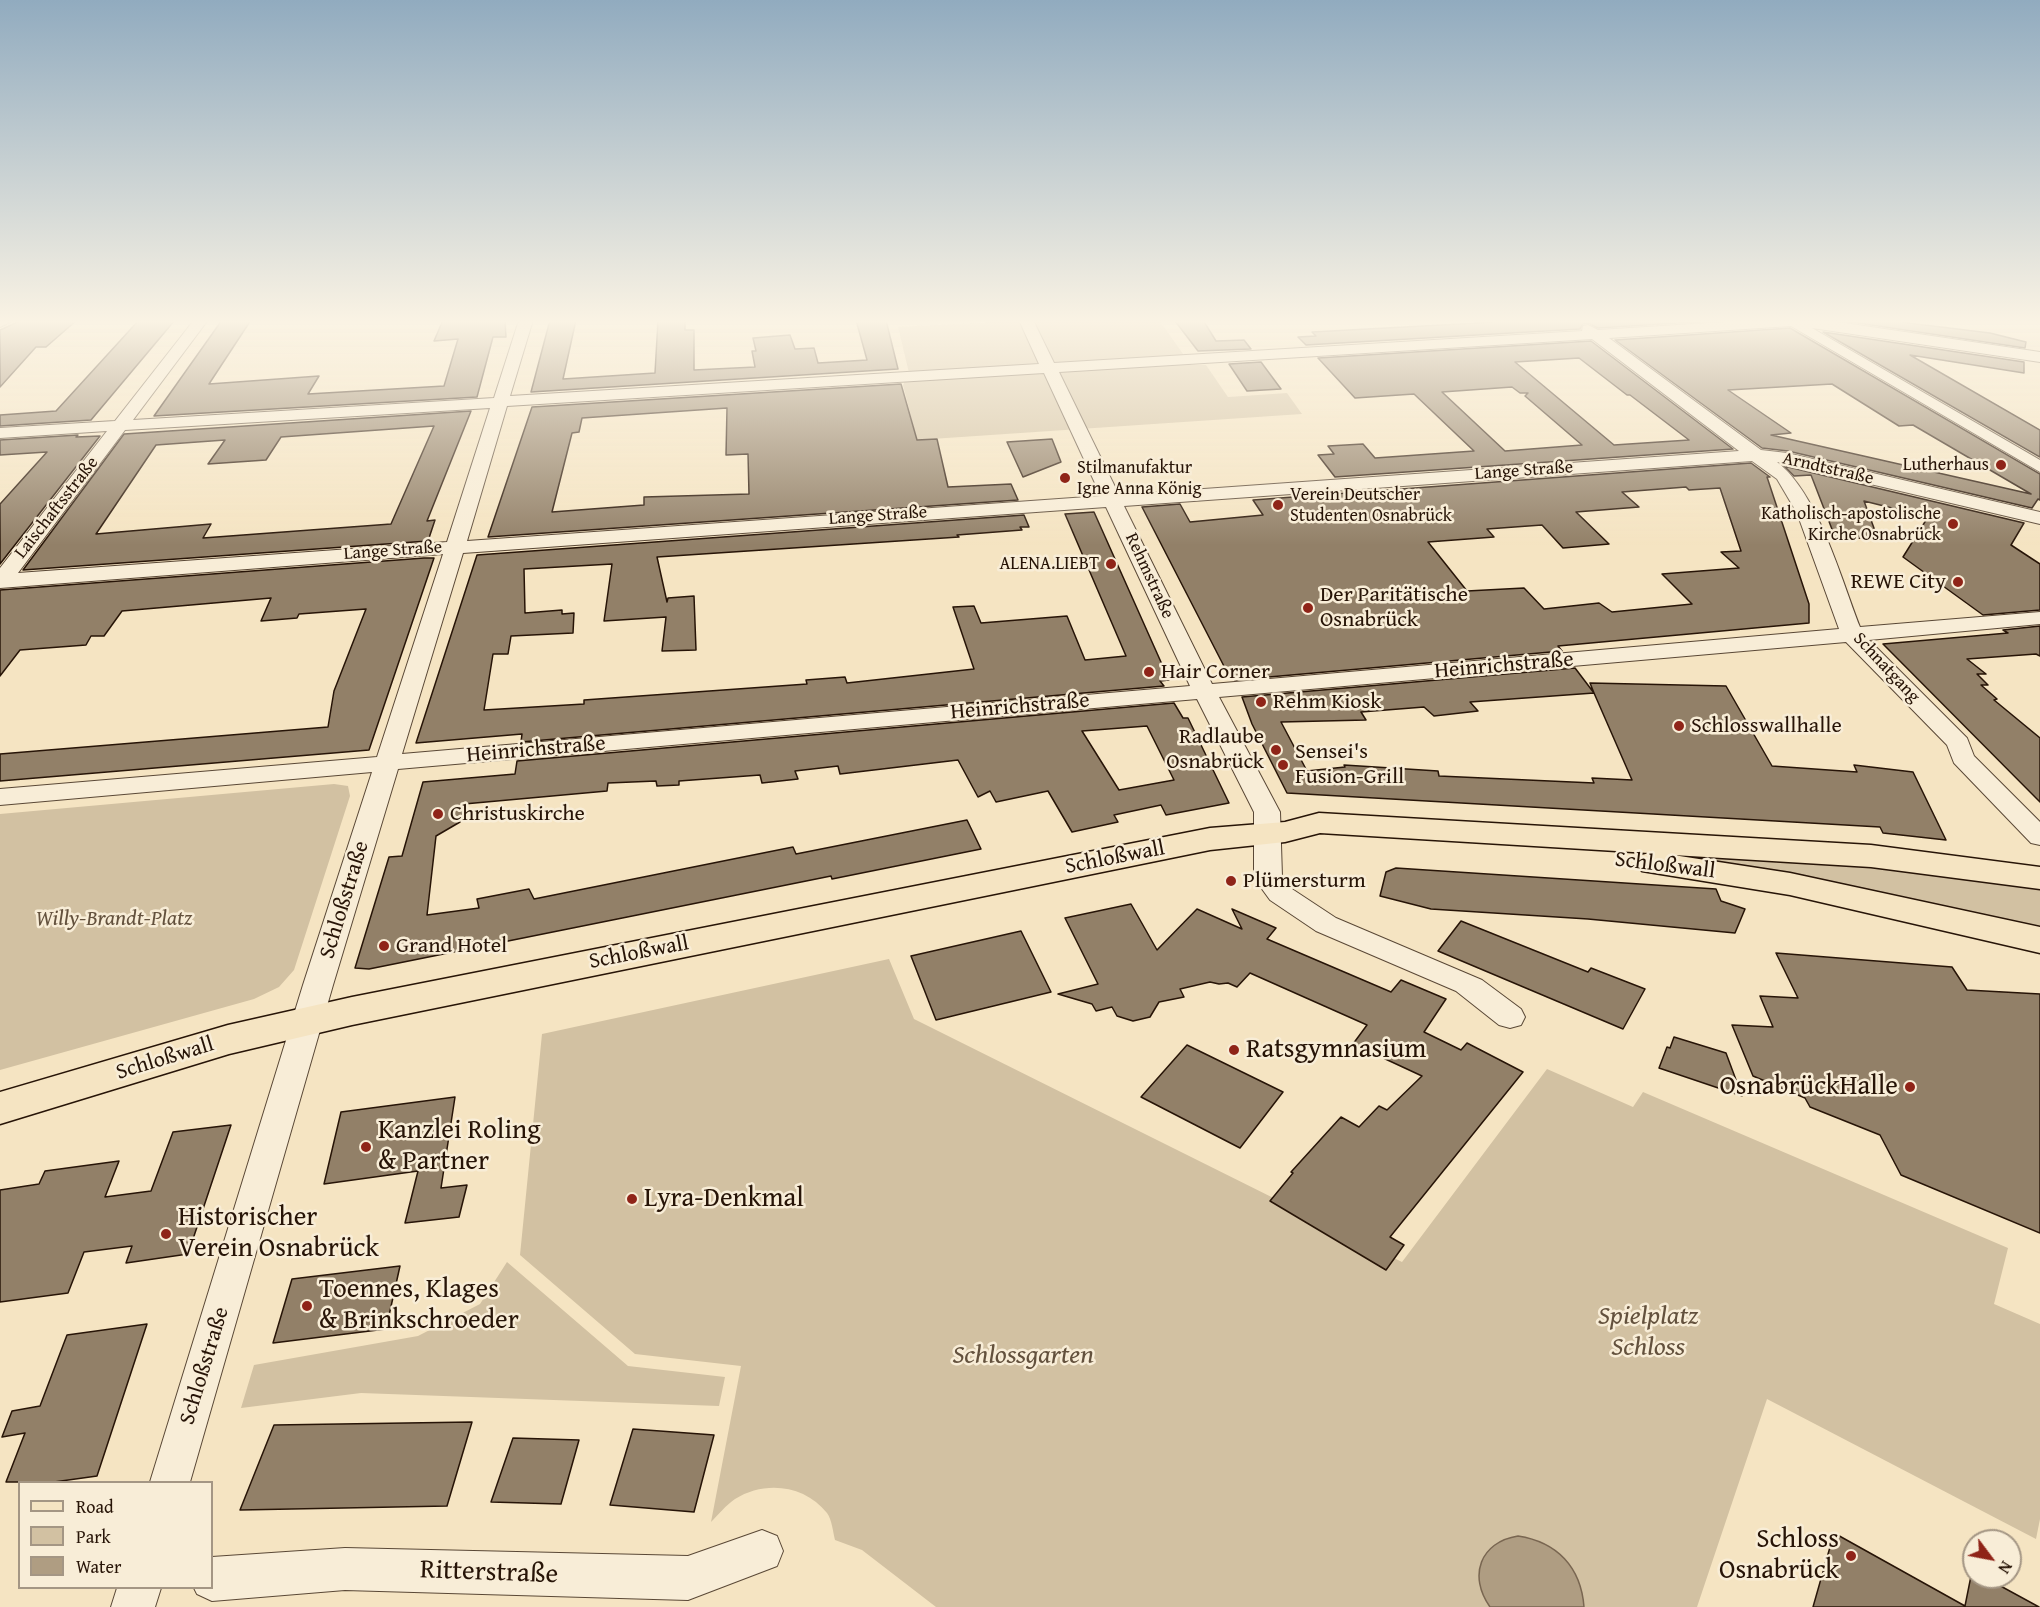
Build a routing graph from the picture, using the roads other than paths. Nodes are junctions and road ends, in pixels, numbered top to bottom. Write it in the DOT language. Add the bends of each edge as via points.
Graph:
graph roads {
  1 [pos="144,395"];
  2 [pos="503,395"];
  3 [pos="614,395"];
  4 [pos="1062,395"];
  5 [pos="1676,395"];
  6 [pos="1916,395"];
  7 [pos="501,402"];
  8 [pos="120,426"];
  9 [pos="0,433"];
  10 [pos="1756,455"];
  11 [pos="2040,467"];
  12 [pos="1113,500"];
  13 [pos="2040,518"];
  14 [pos="456,546"];
  15 [pos="0,581"];
  16 [pos="2040,618"];
  17 [pos="1852,635"];
  18 [pos="1204,691"];
  19 [pos="387,763"];
  20 [pos="0,797"];
  21 [pos="1276,832"];
  22 [pos="2040,837"];
  23 [pos="2040,878"];
  24 [pos="2040,940"];
  25 [pos="1510,1017"];
  26 [pos="308,1021"];
  27 [pos="0,1108"];
  28 [pos="170,1481"];
  29 [pos="762,1551"];
  30 [pos="213,1579"];
  31 [pos="138,1589"];
  32 [pos="133,1607"];
  1 -- 8 [label="street, Laischaftsstraße"];
  2 -- 7 [label="street, Schloßstraße"];
  3 -- 7 [label="street"];
  4 -- 12 [label="street, Rehmstraße"];
  5 -- 10 [label="street, Schnatgang"];
  6 -- 11 [label="street"];
  7 -- 8 [label="street"];
  7 -- 14 [label="street, Schloßstraße"];
  8 -- 9 [label="street"];
  8 -- 15 [label="street, Laischaftsstraße"];
  10 -- 12 [label="street, Lange Straße"];
  10 -- 13 [label="street, Arndtstraße" via="1787,458"];
  10 -- 17 [label="street, Schnatgang" via="1784,476 1806,513"];
  12 -- 14 [label="street, Lange Straße"];
  12 -- 18 [label="street, Rehmstraße"];
  14 -- 15 [label="street, Lange Straße"];
  14 -- 19 [label="street, Schloßstraße"];
  16 -- 17 [label="street, Heinrichstraße"];
  17 -- 18 [label="street, Heinrichstraße"];
  17 -- 22 [label="street, Schnatgang" via="1958,743 1963,758"];
  18 -- 19 [label="street, Heinrichstraße"];
  18 -- 21 [label="street, Rehmstraße"];
  19 -- 20 [label="street, Heinrichstraße"];
  19 -- 26 [label="street, Schloßstraße"];
  21 -- 23 [label="main road, Schloßwall" via="1319,823 1675,844 1871,856"];
  21 -- 24 [label="main road, Schloßwall" via="1325,842 1640,861 1715,871"];
  21 -- 25 [label="street, Rehmstraße" via="1268,878 1286,902 1317,920 1468,985"];
  21 -- 26 [label="main road, Schloßwall" via="1210,839"];
  26 -- 27 [label="main road, Schloßwall" via="228,1040"];
  26 -- 28 [label="street, Schloßstraße"];
  29 -- 30 [label="street, Ritterstraße" via="688,1578 345,1569"];
  31 -- 32 [label="street"];
}
